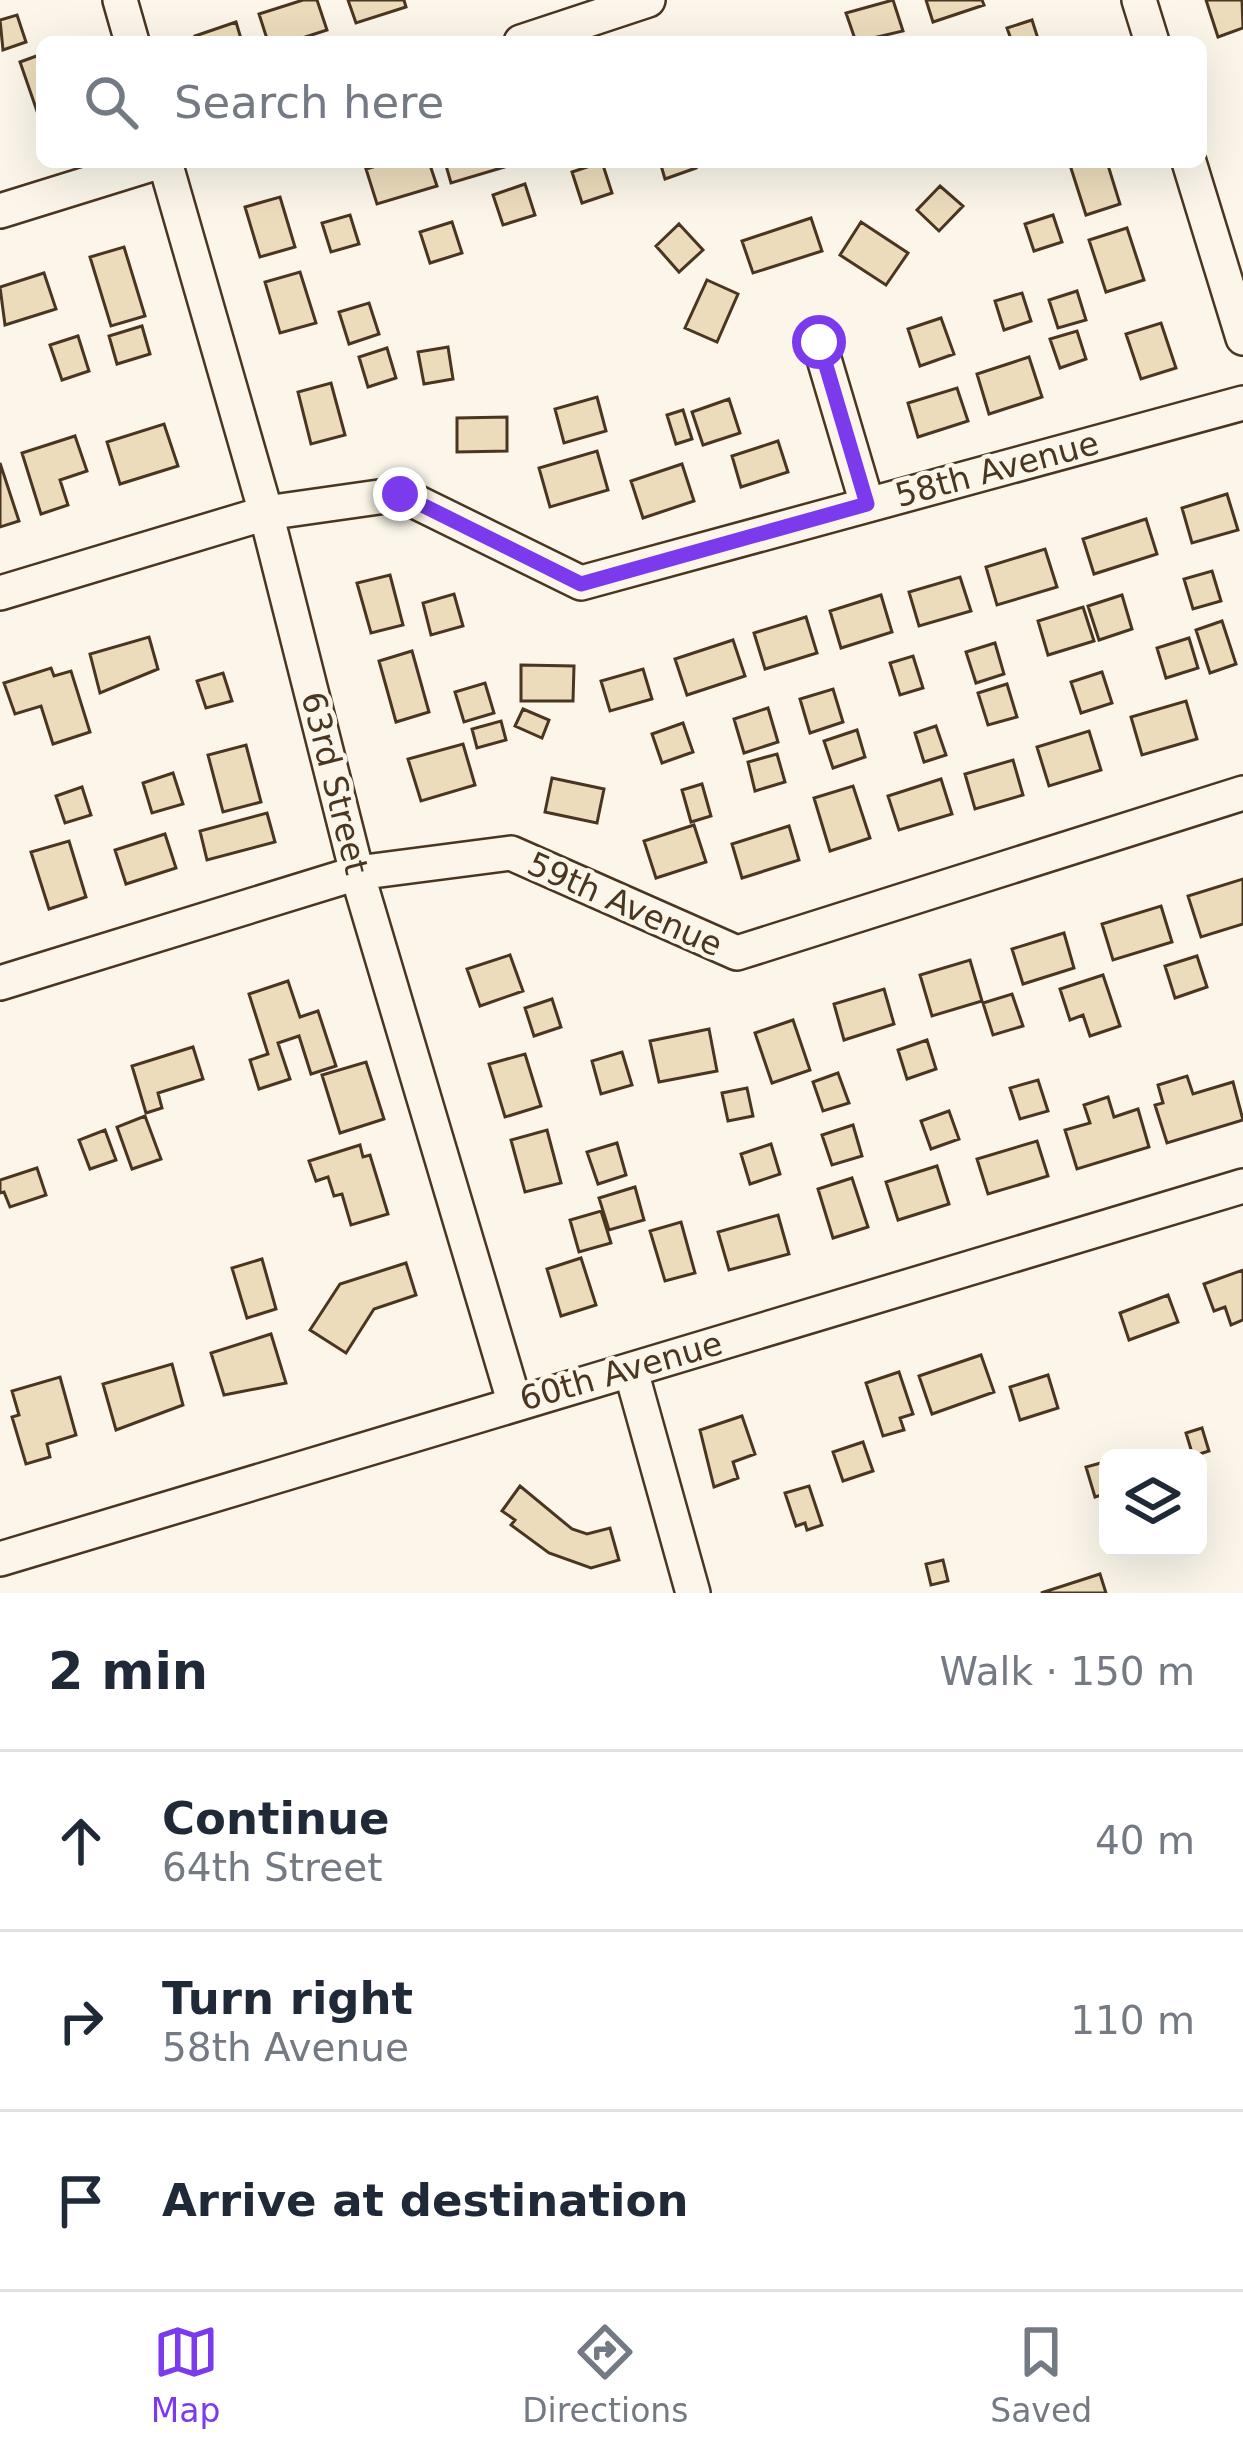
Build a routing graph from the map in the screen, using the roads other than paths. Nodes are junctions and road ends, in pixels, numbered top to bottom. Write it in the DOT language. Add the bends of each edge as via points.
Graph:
graph roads {
  1 [pos="120,0"];
  2 [pos="647,0"];
  3 [pos="1139,0"];
  4 [pos="130,36"];
  5 [pos="539,36"];
  6 [pos="1150,36"];
  7 [pos="142,168"];
  8 [pos="164,168"];
  9 [pos="1191,168"];
  10 [pos="0,211"];
  11 [pos="1243,338"];
  12 [pos="819,342"];
  13 [pos="1243,404"];
  14 [pos="867,504"];
  15 [pos="266,513"];
  16 [pos="0,593"];
  17 [pos="1243,794"];
  18 [pos="358,873"];
  19 [pos="0,983"];
  20 [pos="1243,1186"];
  21 [pos="631,1371"];
  22 [pos="514,1401"];
  23 [pos="0,1558"];
  24 [pos="693,1593"];
  1 -- 4 [label="street"];
  2 -- 5 [label="street"];
  3 -- 6 [label="street"];
  7 -- 10 [label="street"];
  8 -- 15 [label="street, 63rd Street"];
  9 -- 11 [label="street"];
  12 -- 14 [label="street"];
  13 -- 14 [label="street, 58th Avenue"];
  14 -- 15 [label="street, 58th Avenue" via="581,584 400,494"];
  15 -- 16 [label="street, 58th Avenue"];
  15 -- 18 [label="street, 63rd Street"];
  17 -- 18 [label="street, 59th Avenue" via="737,953 511,853"];
  18 -- 19 [label="street, 59th Avenue"];
  18 -- 22 [label="street, 63rd Street"];
  20 -- 21 [label="street, 60th Avenue"];
  21 -- 22 [label="street, 60th Avenue"];
  21 -- 24 [label="street"];
  22 -- 23 [label="street, 60th Avenue"];
}
